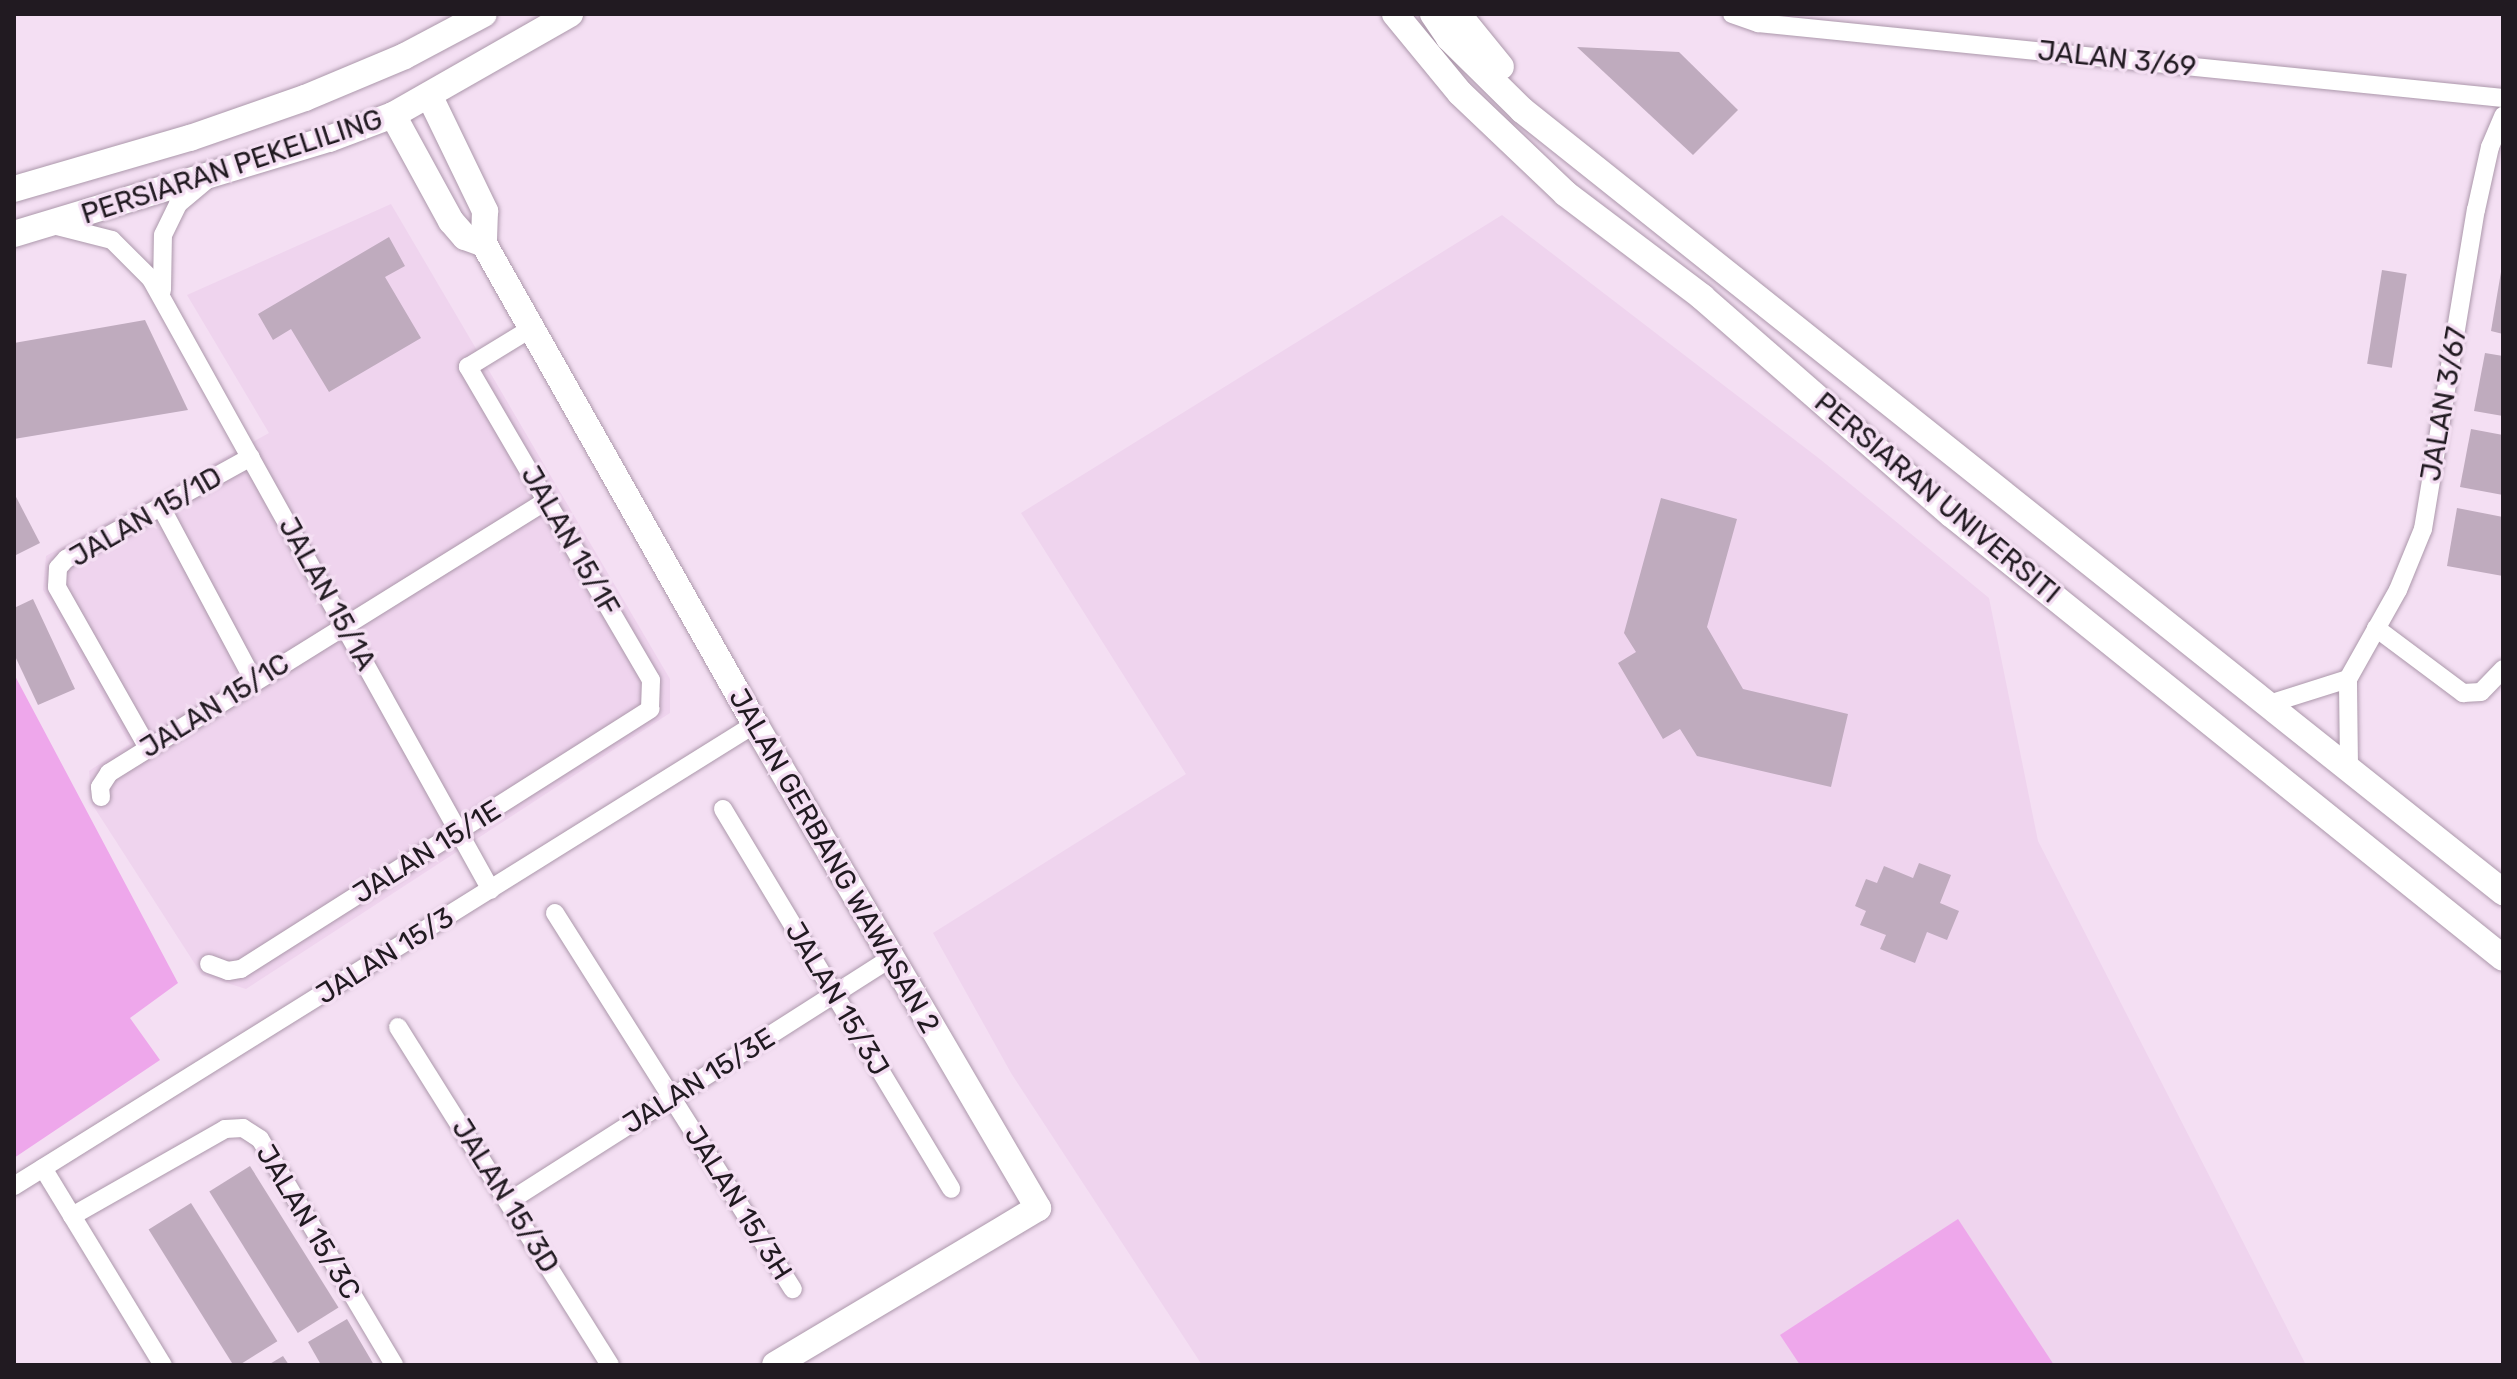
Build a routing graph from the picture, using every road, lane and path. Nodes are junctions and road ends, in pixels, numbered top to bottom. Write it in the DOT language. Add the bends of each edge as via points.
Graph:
graph roads {
  1 [pos="484,14"];
  2 [pos="570,14"];
  3 [pos="1375,14"];
  4 [pos="1395,14"];
  5 [pos="1433,14"];
  6 [pos="1458,14"];
  7 [pos="1732,14"];
  8 [pos="430,97"];
  9 [pos="2503,98"];
  10 [pos="393,115"];
  11 [pos="2503,116"];
  12 [pos="214,174"];
  13 [pos="1602,174"];
  14 [pos="14,189"];
  15 [pos="1566,194"];
  16 [pos="50,225"];
  17 [pos="14,234"];
  18 [pos="484,244"];
  19 [pos="164,298"];
  20 [pos="532,328"];
  21 [pos="251,457"];
  22 [pos="546,501"];
  23 [pos="161,507"];
  24 [pos="344,625"];
  25 [pos="2376,628"];
  26 [pos="2503,669"];
  27 [pos="2348,679"];
  28 [pos="254,681"];
  29 [pos="2272,703"];
  30 [pos="643,717"];
  31 [pos="755,724"];
  32 [pos="148,748"];
  33 [pos="2349,766"];
  34 [pos="101,797"];
  35 [pos="723,809"];
  36 [pos="459,832"];
  37 [pos="491,890"];
  38 [pos="2503,892"];
  39 [pos="555,913"];
  40 [pos="2503,958"];
  41 [pos="890,959"];
  42 [pos="209,964"];
  43 [pos="835,995"];
  44 [pos="398,1027"];
  45 [pos="672,1098"];
  46 [pos="43,1168"];
  47 [pos="14,1186"];
  48 [pos="951,1189"];
  49 [pos="508,1202"];
  50 [pos="72,1216"];
  51 [pos="793,1289"];
  52 [pos="163,1365"];
  53 [pos="394,1365"];
  54 [pos="610,1365"];
  55 [pos="775,1365"];
  1 -- 14 [label="main road, PERSIARAN PEKELILING" via="405,56 305,98"];
  2 -- 8 [label="main road, PERSIARAN PEKELILING"];
  3 -- 15 [label="main road" via="1465,122"];
  4 -- 15 [label="main road, PERSIARAN UNIVERSITI" via="1460,93"];
  5 -- 13 [label="main road, PERSIARAN UNIVERSITI" via="1449,38 1522,110"];
  6 -- 13 [label="main road"];
  7 -- 9 [label="street, JALAN 3/69" via="1758,23"];
  8 -- 10 [label="main road, PERSIARAN PEKELILING"];
  8 -- 18 [label="main road, JALAN GERBANG WAWASAN 2" via="485,211"];
  10 -- 12 [label="main road, PERSIARAN PEKELILING"];
  10 -- 18 [label="main road, JALAN GERBANG WAWASAN 2" via="451,221 465,237"];
  11 -- 25 [label="street, JALAN 3/67" via="2476,210 2423,529"];
  12 -- 16 [label="main road, PERSIARAN PEKELILING"];
  12 -- 19 [label="street, JALAN 15/1A" via="178,204 163,235 159,268"];
  13 -- 29 [label="main road, PERSIARAN UNIVERSITI"];
  15 -- 40 [label="main road, PERSIARAN UNIVERSITI" via="1702,297 1951,514"];
  16 -- 17 [label="main road, PERSIARAN PEKELILING"];
  16 -- 19 [label="street, JALAN 15/1A" via="112,240 138,262"];
  18 -- 20 [label="main road, JALAN GERBANG WAWASAN 2"];
  19 -- 21 [label="street, JALAN 15/1A"];
  20 -- 22 [label="street, JALAN 15/1F" via="468,367"];
  20 -- 31 [label="main road, JALAN GERBANG WAWASAN 2"];
  21 -- 23 [label="street, JALAN 15/1D"];
  21 -- 24 [label="street, JALAN 15/1A"];
  22 -- 24 [label="street, JALAN 15/1C"];
  22 -- 30 [label="street, JALAN 15/1F" via="651,680 650,709"];
  23 -- 28 [label="street"];
  23 -- 32 [label="street, JALAN 15/1D" via="58,568 57,587"];
  24 -- 28 [label="street, JALAN 15/1C"];
  24 -- 36 [label="street, JALAN 15/1A"];
  25 -- 26 [label="street" via="2463,693 2481,692"];
  25 -- 27 [label="street, JALAN 3/67"];
  27 -- 29 [label="street"];
  27 -- 33 [label="street"];
  28 -- 32 [label="street, JALAN 15/1C"];
  29 -- 33 [label="main road, PERSIARAN UNIVERSITI"];
  30 -- 36 [label="street, JALAN 15/1E"];
  31 -- 37 [label="street, JALAN 15/3"];
  31 -- 41 [label="main road, JALAN GERBANG WAWASAN 2"];
  32 -- 34 [label="street, JALAN 15/1C" via="103,779"];
  33 -- 38 [label="main road, PERSIARAN UNIVERSITI"];
  35 -- 43 [label="street, JALAN 15/3J"];
  36 -- 37 [label="street, JALAN 15/1A"];
  36 -- 42 [label="street, JALAN 15/1E" via="241,969"];
  37 -- 46 [label="street, JALAN 15/3"];
  39 -- 45 [label="street, JALAN 15/3H"];
  41 -- 43 [label="street, JALAN 15/3E"];
  41 -- 55 [label="main road, JALAN GERBANG WAWASAN 2" via="1038,1208"];
  43 -- 45 [label="street, JALAN 15/3E"];
  43 -- 48 [label="street, JALAN 15/3J"];
  44 -- 49 [label="street, JALAN 15/3D"];
  45 -- 49 [label="street, JALAN 15/3E"];
  45 -- 51 [label="street, JALAN 15/3H"];
  46 -- 47 [label="street, JALAN 15/3"];
  46 -- 50 [label="street"];
  49 -- 54 [label="street, JALAN 15/3D"];
  50 -- 52 [label="street"];
  50 -- 53 [label="street, JALAN 15/3C" via="225,1129 243,1128 260,1139"];
}
